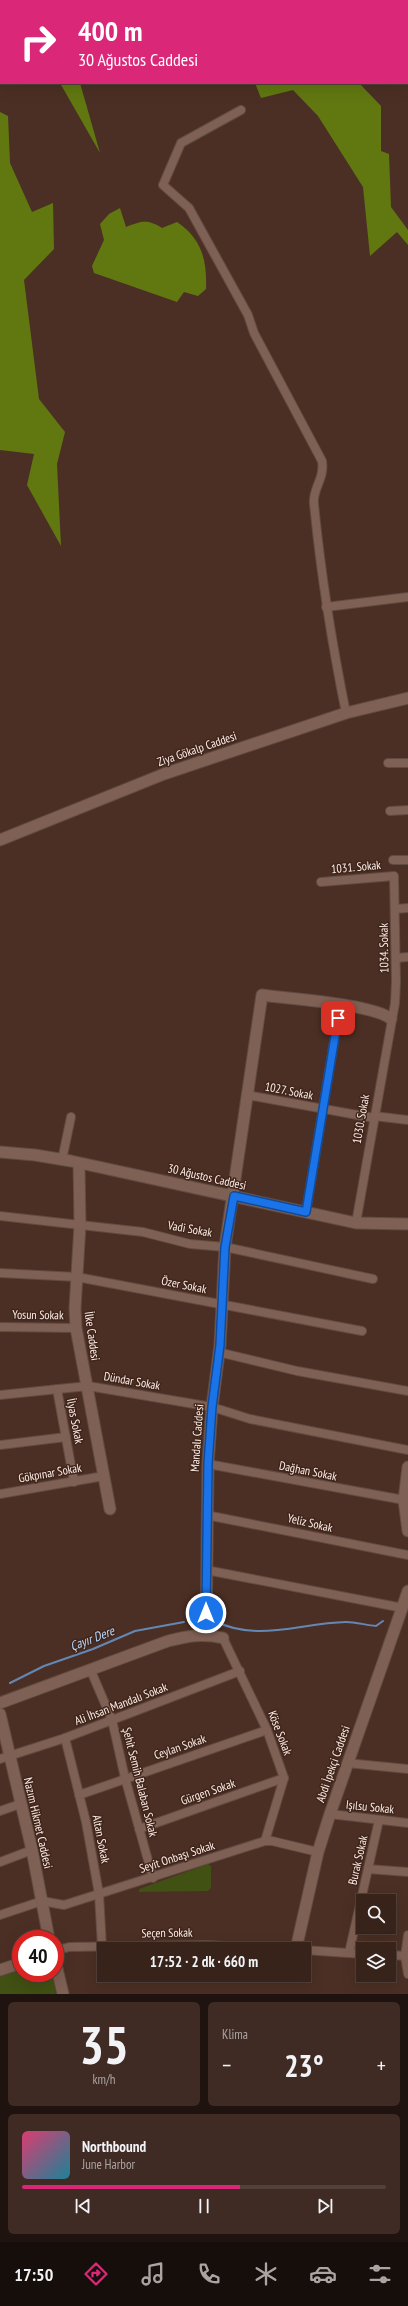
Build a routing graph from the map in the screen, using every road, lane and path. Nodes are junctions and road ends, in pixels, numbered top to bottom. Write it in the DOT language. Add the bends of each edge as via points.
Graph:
graph roads {
  1 [pos="241,110"];
  2 [pos="408,597"];
  3 [pos="326,607"];
  4 [pos="408,698"];
  5 [pos="346,713"];
  6 [pos="388,763"];
  7 [pos="408,763"];
  8 [pos="408,810"];
  9 [pos="390,811"];
  10 [pos="0,840"];
  11 [pos="393,860"];
  12 [pos="408,860"];
  13 [pos="394,876"];
  14 [pos="321,882"];
  15 [pos="408,908"];
  16 [pos="395,909"];
  17 [pos="408,957"];
  18 [pos="396,958"];
  19 [pos="340,1005"];
  20 [pos="390,1019"];
  21 [pos="247,1095"];
  22 [pos="324,1110"];
  23 [pos="374,1117"];
  24 [pos="71,1118"];
  25 [pos="408,1120"];
  26 [pos="0,1152"];
  27 [pos="62,1160"];
  28 [pos="79,1164"];
  29 [pos="234,1196"];
  30 [pos="306,1212"];
  31 [pos="0,1216"];
  32 [pos="356,1223"];
  33 [pos="408,1224"];
  34 [pos="80,1225"];
  35 [pos="225,1247"];
  36 [pos="0,1273"];
  37 [pos="77,1277"];
  38 [pos="373,1279"];
  39 [pos="222,1304"];
  40 [pos="0,1326"];
  41 [pos="76,1328"];
  42 [pos="362,1331"];
  43 [pos="218,1352"];
  44 [pos="88,1386"];
  45 [pos="57,1389"];
  46 [pos="408,1391"];
  47 [pos="0,1395"];
  48 [pos="212,1407"];
  49 [pos="66,1437"];
  50 [pos="0,1445"];
  51 [pos="408,1450"];
  52 [pos="208,1464"];
  53 [pos="408,1467"];
  54 [pos="104,1476"];
  55 [pos="74,1482"];
  56 [pos="0,1494"];
  57 [pos="404,1500"];
  58 [pos="110,1509"];
  59 [pos="206,1515"];
  60 [pos="408,1531"];
  61 [pos="408,1554"];
  62 [pos="206,1570"];
  63 [pos="408,1591"];
  64 [pos="404,1610"];
  65 [pos="206,1634"];
  66 [pos="223,1638"];
  67 [pos="91,1671"];
  68 [pos="240,1671"];
  69 [pos="0,1703"];
  70 [pos="0,1714"];
  71 [pos="112,1720"];
  72 [pos="268,1730"];
  73 [pos="65,1738"];
  74 [pos="4,1758"];
  75 [pos="347,1764"];
  76 [pos="408,1769"];
  77 [pos="125,1778"];
  78 [pos="284,1778"];
  79 [pos="79,1795"];
  80 [pos="20,1804"];
  81 [pos="0,1811"];
  82 [pos="330,1814"];
  83 [pos="379,1820"];
  84 [pos="408,1823"];
  85 [pos="139,1829"];
  86 [pos="265,1841"];
  87 [pos="32,1850"];
  88 [pos="318,1852"];
  89 [pos="0,1862"];
  90 [pos="368,1869"];
  91 [pos="408,1872"];
  92 [pos="153,1878"];
  93 [pos="99,1894"];
  94 [pos="42,1901"];
  95 [pos="0,1915"];
  96 [pos="47,1930"];
  97 [pos="408,1935"];
  98 [pos="102,1942"];
  99 [pos="298,1942"];
  100 [pos="97,1947"];
  101 [pos="64,1948"];
  102 [pos="311,1950"];
  103 [pos="349,1953"];
  104 [pos="356,1954"];
  105 [pos="396,1955"];
  106 [pos="407,1956"];
  107 [pos="12,1966"];
  108 [pos="0,1970"];
  109 [pos="408,1974"];
  110 [pos="60,1982"];
  111 [pos="63,1994"];
  1 -- 3 [label="street" via="181,143 163,185 189,208 248,315 254,332 322,461 324,471 313,499"];
  2 -- 3 [label="street"];
  3 -- 5 [label="street"];
  4 -- 5 [label="street, Ziya Gökalp Caddesi"];
  5 -- 10 [label="street, Ziya Gökalp Caddesi" via="133,785"];
  6 -- 7 [label="street"];
  8 -- 9 [label="street"];
  11 -- 12 [label="street"];
  13 -- 14 [label="street, 1031. Sokak"];
  13 -- 16 [label="street, 1034. Sokak"];
  15 -- 16 [label="street"];
  16 -- 18 [label="street, 1034. Sokak"];
  17 -- 18 [label="street"];
  18 -- 20 [label="street, 1034. Sokak" via="395,1003"];
  19 -- 20 [label="street" via="364,1008 385,1014"];
  19 -- 21 [label="street, Mandalı Caddesi" via="262,995"];
  19 -- 22 [label="street"];
  20 -- 23 [label="street, 1030. Sokak"];
  21 -- 22 [label="street, 1027. Sokak"];
  21 -- 29 [label="street, Mandalı Caddesi"];
  22 -- 23 [label="street, 1027. Sokak"];
  22 -- 30 [label="street"];
  23 -- 25 [label="street, 1027. Sokak"];
  23 -- 32 [label="street, 1030. Sokak"];
  24 -- 27 [label="street"];
  26 -- 27 [label="street, 30 Ağustos Caddesi"];
  27 -- 28 [label="street, 30 Ağustos Caddesi"];
  28 -- 29 [label="street, 30 Ağustos Caddesi"];
  28 -- 34 [label="street, İlke Caddesi"];
  29 -- 30 [label="street, 30 Ağustos Caddesi"];
  29 -- 35 [label="street, Mandalı Caddesi"];
  30 -- 32 [label="street, 30 Ağustos Caddesi"];
  31 -- 34 [label="street, Vadi Sokak"];
  32 -- 33 [label="street, 30 Ağustos Caddesi"];
  34 -- 35 [label="street, Vadi Sokak" via="143,1232 190,1244"];
  34 -- 37 [label="street, İlke Caddesi"];
  35 -- 38 [label="street, Vadi Sokak"];
  35 -- 39 [label="street, Mandalı Caddesi"];
  36 -- 37 [label="street, Özer Sokak"];
  37 -- 39 [label="street, Özer Sokak"];
  37 -- 41 [label="street, İlke Caddesi"];
  39 -- 42 [label="street, Özer Sokak"];
  39 -- 43 [label="street, Mandalı Caddesi"];
  40 -- 41 [label="street, Yosun Sokak"];
  41 -- 44 [label="street, İlke Caddesi"];
  43 -- 46 [label="street" via="297,1371"];
  43 -- 48 [label="street, Mandalı Caddesi"];
  44 -- 45 [label="street, Dündar Sokak"];
  44 -- 48 [label="street, Dündar Sokak"];
  44 -- 54 [label="street, İlke Caddesi"];
  45 -- 47 [label="street, Dündar Sokak"];
  45 -- 49 [label="street, İlyas Sokak"];
  48 -- 51 [label="street, Dündar Sokak" via="250,1419"];
  48 -- 52 [label="street, Mandalı Caddesi"];
  49 -- 50 [label="street"];
  49 -- 55 [label="street, İlyas Sokak"];
  52 -- 57 [label="street, Dağhan Sokak"];
  52 -- 59 [label="street, Mandalı Caddesi"];
  53 -- 57 [label="street"];
  54 -- 55 [label="street, Gökpınar Sokak"];
  54 -- 58 [label="street, İlke Caddesi"];
  55 -- 56 [label="street, Gökpınar Sokak"];
  57 -- 60 [label="street"];
  59 -- 61 [label="street, Yeliz Sokak"];
  59 -- 62 [label="street, Mandalı Caddesi"];
  62 -- 64 [label="street"];
  62 -- 65 [label="street, Mandalı Caddesi"];
  63 -- 64 [label="street, Abdi İpekçi Caddesi"];
  64 -- 75 [label="street, Abdi İpekçi Caddesi"];
  65 -- 66 [label="street"];
  65 -- 67 [label="street" via="168,1641"];
  66 -- 68 [label="street, Köse Sokak"];
  67 -- 69 [label="street"];
  67 -- 71 [label="street, Şehit Semih Balaban Sokak"];
  68 -- 71 [label="street, Ali İhsan Mandalı Sokak"];
  68 -- 72 [label="street, Köse Sokak"];
  70 -- 74 [label="street, Nazım Hikmet Caddesi"];
  71 -- 73 [label="street, Ali İhsan Mandalı Sokak"];
  71 -- 77 [label="street, Şehit Semih Balaban Sokak"];
  72 -- 77 [label="street, Ceylan Sokak"];
  72 -- 78 [label="street, Köse Sokak"];
  73 -- 74 [label="street, Ali İhsan Mandalı Sokak"];
  73 -- 79 [label="street, Altan Sokak"];
  74 -- 80 [label="street, Nazım Hikmet Caddesi"];
  75 -- 76 [label="street"];
  75 -- 82 [label="street, Abdi İpekçi Caddesi"];
  77 -- 79 [label="street, Ceylan Sokak"];
  77 -- 85 [label="street, Şehit Semih Balaban Sokak"];
  78 -- 85 [label="street, Gürgen Sokak"];
  78 -- 86 [label="street"];
  79 -- 93 [label="street, Altan Sokak"];
  80 -- 81 [label="street"];
  80 -- 87 [label="street, Nazım Hikmet Caddesi"];
  82 -- 83 [label="street, Işılsu Sokak"];
  82 -- 88 [label="street, Abdi İpekçi Caddesi"];
  83 -- 84 [label="street, Işılsu Sokak"];
  83 -- 90 [label="street, Burak Sokak"];
  85 -- 92 [label="street, Şehit Semih Balaban Sokak"];
  86 -- 88 [label="street, Seyit Onbaşı Sokak"];
  86 -- 92 [label="street, Seyit Onbaşı Sokak"];
  87 -- 89 [label="street"];
  87 -- 94 [label="street, Nazım Hikmet Caddesi"];
  88 -- 99 [label="street, Abdi İpekçi Caddesi"];
  90 -- 91 [label="street"];
  90 -- 103 [label="street, Burak Sokak"];
  92 -- 93 [label="street, Seyit Onbaşı Sokak"];
  93 -- 94 [label="street, Seyit Onbaşı Sokak" via="64,1905"];
  93 -- 98 [label="street, Altan Sokak"];
  94 -- 95 [label="street"];
  94 -- 96 [label="street, Nazım Hikmet Caddesi"];
  97 -- 106 [label="street"];
  100 -- 101 [label="street, Seçen Sokak"];
  102 -- 103 [label="street"];
  103 -- 104 [label="street"];
  105 -- 106 [label="street"];
  106 -- 109 [label="street"];
  107 -- 108 [label="street"];
  110 -- 111 [label="street"];
}
